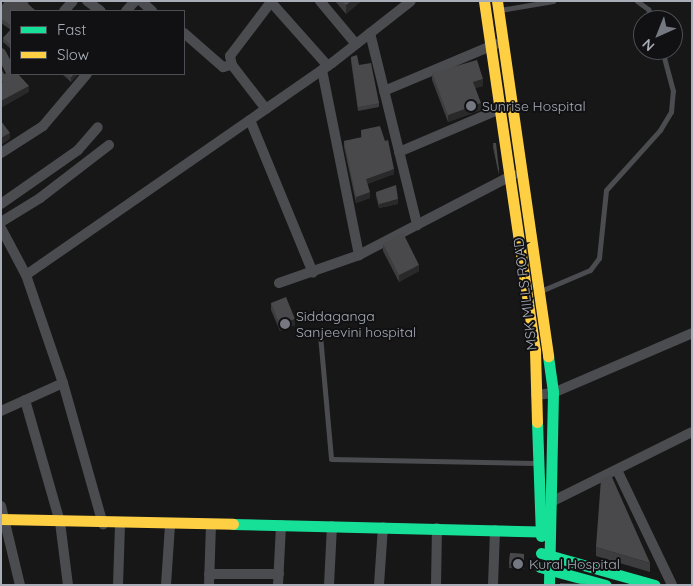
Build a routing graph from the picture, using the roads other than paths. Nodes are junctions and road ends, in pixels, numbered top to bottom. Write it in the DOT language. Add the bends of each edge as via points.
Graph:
graph roads {
  1 [pos="87,1"];
  2 [pos="141,1"];
  3 [pos="320,1"];
  4 [pos="411,1"];
  5 [pos="484,1"];
  6 [pos="553,1"];
  7 [pos="637,1"];
  8 [pos="270,2"];
  9 [pos="498,6"];
  10 [pos="100,10"];
  11 [pos="151,10"];
  12 [pos="648,10"];
  13 [pos="370,33"];
  14 [pos="185,34"];
  15 [pos="503,41"];
  16 [pos="356,44"];
  17 [pos="490,46"];
  18 [pos="1,54"];
  19 [pos="665,60"];
  20 [pos="232,65"];
  21 [pos="325,68"];
  22 [pos="10,70"];
  23 [pos="86,75"];
  24 [pos="384,91"];
  25 [pos="266,109"];
  26 [pos="500,109"];
  27 [pos="250,120"];
  28 [pos="98,128"];
  29 [pos="109,145"];
  30 [pos="1,152"];
  31 [pos="399,152"];
  32 [pos="523,170"];
  33 [pos="510,176"];
  34 [pos="1,204"];
  35 [pos="1,222"];
  36 [pos="417,225"];
  37 [pos="1,228"];
  38 [pos="359,256"];
  39 [pos="313,273"];
  40 [pos="26,275"];
  41 [pos="279,284"];
  42 [pos="540,291"];
  43 [pos="692,333"];
  44 [pos="320,335"];
  45 [pos="63,384"];
  46 [pos="553,393"];
  47 [pos="536,396"];
  48 [pos="25,400"];
  49 [pos="1,411"];
  50 [pos="692,432"];
  51 [pos="536,463"];
  52 [pos="616,470"];
  53 [pos="551,502"];
  54 [pos="1,506"];
  55 [pos="4,519"];
  56 [pos="60,522"];
  57 [pos="103,524"];
  58 [pos="120,524"];
  59 [pos="170,524"];
  60 [pos="211,524"];
  61 [pos="282,525"];
  62 [pos="332,526"];
  63 [pos="383,527"];
  64 [pos="437,528"];
  65 [pos="496,530"];
  66 [pos="545,532"];
  67 [pos="544,554"];
  68 [pos="544,568"];
  69 [pos="209,574"];
  70 [pos="278,580"];
  71 [pos="20,585"];
  72 [pos="68,585"];
  73 [pos="118,585"];
  74 [pos="166,585"];
  75 [pos="209,585"];
  76 [pos="329,585"];
  77 [pos="379,585"];
  78 [pos="436,585"];
  79 [pos="493,585"];
  80 [pos="539,585"];
  81 [pos="549,585"];
  82 [pos="606,585"];
  83 [pos="655,585"];
  84 [pos="672,585"];
  1 -- 10 [label="street"];
  2 -- 11 [label="street"];
  3 -- 16 [label="street"];
  4 -- 13 [label="street"];
  5 -- 17 [label="main road, MSK MILLS ROAD"];
  6 -- 9 [label="lane"];
  7 -- 12 [label="lane"];
  8 -- 20 [label="street" via="230,56"];
  8 -- 21 [label="street"];
  9 -- 15 [label="main road, MSK MILLS ROAD"];
  13 -- 16 [label="street"];
  13 -- 24 [label="street"];
  14 -- 20 [label="street" via="223,67"];
  15 -- 17 [label="street"];
  15 -- 32 [label="main road, MSK MILLS ROAD"];
  16 -- 21 [label="street"];
  17 -- 24 [label="street"];
  17 -- 26 [label="main road, MSK MILLS ROAD"];
  18 -- 22 [label="street"];
  19 -- 42 [label="lane" via="673,91 671,112 653,139 606,190 600,258 590,270"];
  20 -- 25 [label="street"];
  21 -- 25 [label="street"];
  21 -- 38 [label="street"];
  23 -- 30 [label="street" via="43,126"];
  24 -- 31 [label="street"];
  25 -- 27 [label="street"];
  26 -- 31 [label="street"];
  26 -- 33 [label="main road, MSK MILLS ROAD"];
  27 -- 39 [label="street"];
  27 -- 40 [label="street"];
  28 -- 34 [label="street" via="78,150"];
  29 -- 35 [label="street" via="40,198"];
  31 -- 36 [label="street"];
  32 -- 33 [label="street"];
  32 -- 42 [label="main road, MSK MILLS ROAD"];
  33 -- 36 [label="street"];
  33 -- 47 [label="main road, MSK MILLS ROAD" via="535,350"];
  36 -- 38 [label="street"];
  37 -- 40 [label="street"];
  38 -- 39 [label="street"];
  39 -- 41 [label="street"];
  40 -- 45 [label="street"];
  42 -- 46 [label="main road, MSK MILLS ROAD"];
  43 -- 46 [label="street"];
  44 -- 51 [label="lane" via="331,459"];
  45 -- 48 [label="street"];
  45 -- 57 [label="street"];
  46 -- 47 [label="street"];
  46 -- 53 [label="main road, MSK MILLS ROAD"];
  47 -- 51 [label="main road, MSK MILLS ROAD"];
  48 -- 49 [label="street"];
  48 -- 56 [label="street"];
  50 -- 52 [label="street"];
  51 -- 66 [label="main road, MSK MILLS ROAD"];
  52 -- 53 [label="street"];
  52 -- 84 [label="street"];
  53 -- 66 [label="main road, MSK MILLS ROAD"];
  54 -- 55 [label="street"];
  55 -- 56 [label="main road"];
  55 -- 71 [label="street"];
  56 -- 57 [label="main road"];
  56 -- 72 [label="street"];
  57 -- 58 [label="main road"];
  58 -- 59 [label="main road"];
  58 -- 73 [label="street"];
  59 -- 60 [label="main road"];
  59 -- 74 [label="street"];
  60 -- 61 [label="main road"];
  60 -- 69 [label="street"];
  61 -- 62 [label="main road"];
  61 -- 70 [label="street"];
  62 -- 63 [label="main road"];
  62 -- 76 [label="street"];
  63 -- 64 [label="main road"];
  63 -- 77 [label="street"];
  64 -- 65 [label="main road"];
  64 -- 78 [label="street"];
  65 -- 66 [label="main road"];
  65 -- 79 [label="street"];
  66 -- 67 [label="main road, MSK MILLS ROAD"];
  67 -- 68 [label="main road, MSK MILLS ROAD"];
  67 -- 83 [label="main road"];
  68 -- 80 [label="main road, MSK MILLS ROAD"];
  68 -- 81 [label="main road, MSK MILLS ROAD"];
  68 -- 82 [label="main road"];
  69 -- 70 [label="street"];
  69 -- 75 [label="street"];
}
